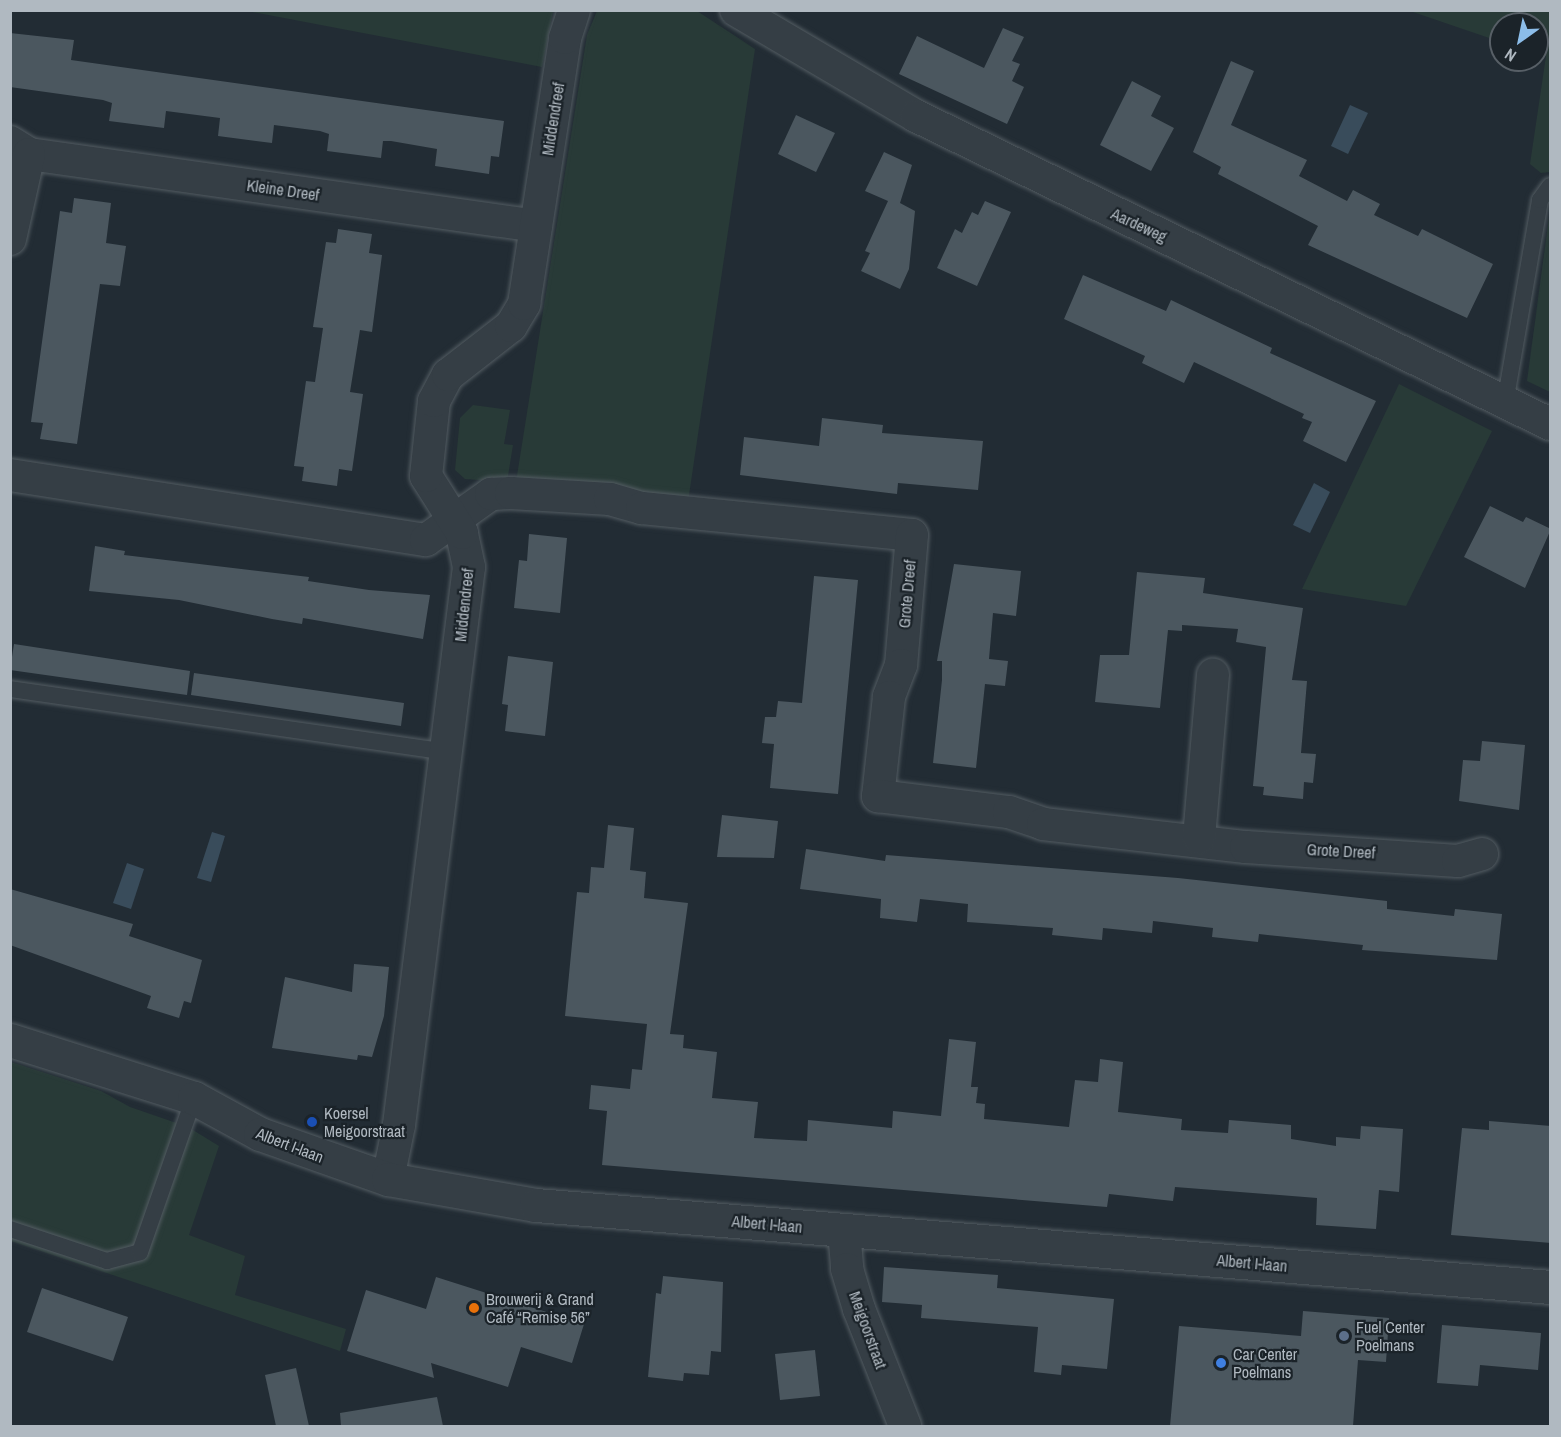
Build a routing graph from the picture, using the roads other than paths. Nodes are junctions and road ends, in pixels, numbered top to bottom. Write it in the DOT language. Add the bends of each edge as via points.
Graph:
graph roads {
  1 [pos="574,10"];
  2 [pos="736,10"];
  3 [pos="20,148"];
  4 [pos="1551,186"];
  5 [pos="536,226"];
  6 [pos="10,239"];
  7 [pos="1505,403"];
  8 [pos="1551,424"];
  9 [pos="10,475"];
  10 [pos="453,522"];
  11 [pos="1213,675"];
  12 [pos="10,689"];
  13 [pos="446,752"];
  14 [pos="1199,838"];
  15 [pos="1482,854"];
  16 [pos="10,1040"];
  17 [pos="194,1098"];
  18 [pos="388,1179"];
  19 [pos="10,1229"];
  20 [pos="844,1231"];
  21 [pos="1551,1287"];
  22 [pos="905,1426"];
  1 -- 5 [label="street, Middendreef" via="565,38"];
  2 -- 7 [label="street, Aardeweg" via="926,121"];
  3 -- 5 [label="street, Kleine Dreef"];
  3 -- 6 [label="street, Kleine Dreef"];
  4 -- 7 [label="lane" via="1540,200"];
  5 -- 10 [label="street, Middendreef" via="524,304 518,316 448,375 436,392 426,476"];
  7 -- 8 [label="street, Aardeweg"];
  9 -- 10 [label="street" via="426,540"];
  10 -- 13 [label="street, Middendreef" via="465,541 469,567"];
  10 -- 14 [label="street, Grote Dreef" via="490,494 519,493 610,499 642,508 912,535 901,665 889,697 878,796 1009,812 1043,824"];
  11 -- 14 [label="street"];
  12 -- 13 [label="lane"];
  13 -- 18 [label="street, Middendreef"];
  14 -- 15 [label="street, Grote Dreef" via="1246,847 1458,861"];
  16 -- 17 [label="street, Albert I-laan"];
  17 -- 18 [label="street, Albert I-laan" via="260,1134"];
  17 -- 19 [label="lane" via="140,1252 107,1261"];
  18 -- 20 [label="street, Albert I-laan" via="536,1205"];
  20 -- 21 [label="street, Albert I-laan"];
  20 -- 22 [label="street, Meigoorstraat" via="847,1269 859,1308"];
}
